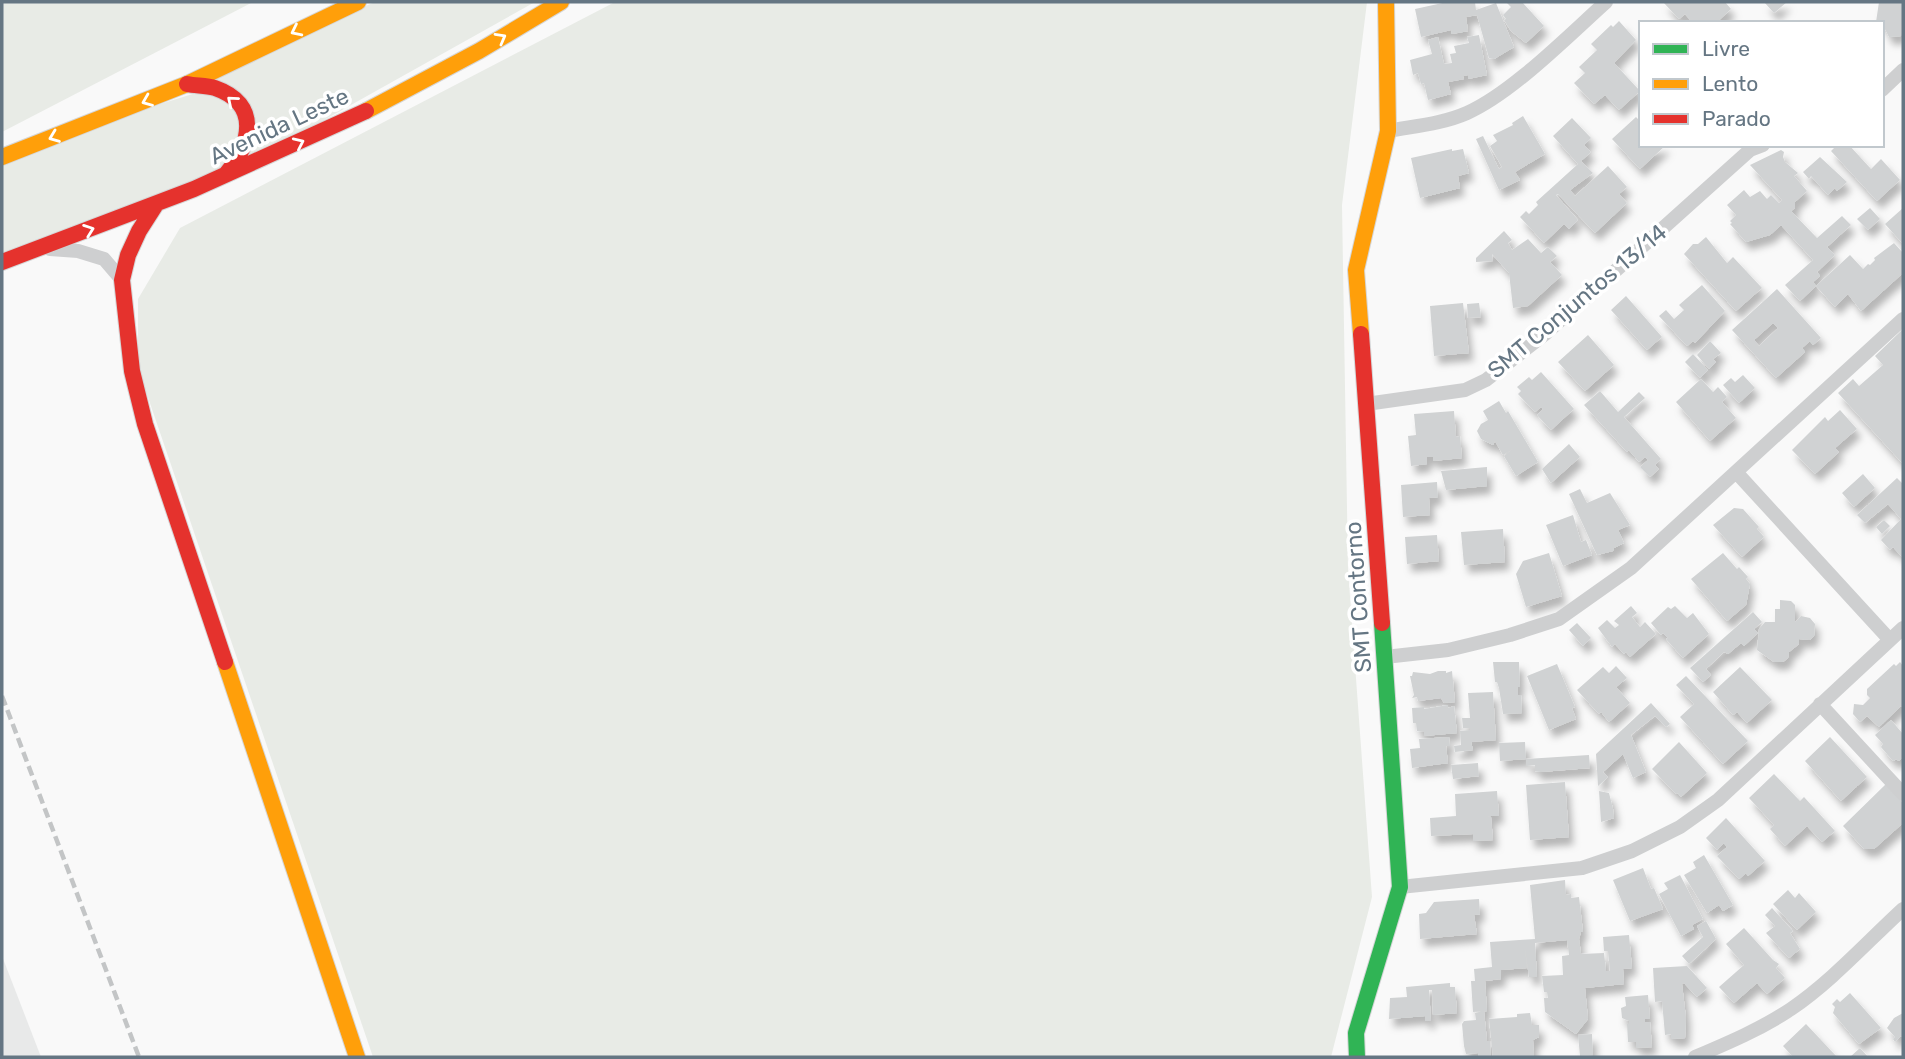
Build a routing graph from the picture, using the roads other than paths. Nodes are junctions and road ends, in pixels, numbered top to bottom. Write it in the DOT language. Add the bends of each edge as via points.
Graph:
graph roads {
  1 [pos="358,2"];
  2 [pos="561,2"];
  3 [pos="1386,2"];
  4 [pos="1606,2"];
  5 [pos="1903,70"];
  6 [pos="187,84"];
  7 [pos="1884,88"];
  8 [pos="1388,131"];
  9 [pos="1758,147"];
  10 [pos="2,157"];
  11 [pos="222,178"];
  12 [pos="155,206"];
  13 [pos="38,248"];
  14 [pos="2,262"];
  15 [pos="122,280"];
  16 [pos="1903,319"];
  17 [pos="1366,404"];
  18 [pos="1735,472"];
  19 [pos="1903,628"];
  20 [pos="1891,640"];
  21 [pos="1385,657"];
  22 [pos="1821,704"];
  23 [pos="1903,794"];
  24 [pos="1400,887"];
  25 [pos="1903,909"];
  26 [pos="357,1057"];
  27 [pos="1357,1057"];
  28 [pos="1695,1057"];
  1 -- 6 [label="street, one-way"];
  11 -- 2 [label="street, Avenida Leste, one-way" via="328,130"];
  3 -- 8 [label="street, SMT Contorno"];
  4 -- 8 [label="street" via="1493,99 1441,122"];
  5 -- 7 [label="street"];
  6 -- 10 [label="street, one-way"];
  11 -- 6 [label="street, one-way" via="240,160 249,138 247,115 233,97"];
  8 -- 17 [label="street, SMT Contorno" via="1356,271"];
  9 -- 17 [label="street, SMT Conjuntos 13/14" via="1486,380 1465,390"];
  11 -- 12 [label="street, Avenida Leste"];
  13 -- 12 [label="street, Avenida Leste, one-way"];
  12 -- 15 [label="street" via="133,243"];
  13 -- 14 [label="street, Avenida Leste"];
  13 -- 15 [label="street" via="78,251 104,259"];
  15 -- 26 [label="street" via="132,371 145,424"];
  16 -- 18 [label="street"];
  17 -- 21 [label="street, SMT Contorno"];
  18 -- 20 [label="street"];
  18 -- 21 [label="street" via="1631,568 1559,619 1448,650"];
  19 -- 20 [label="street"];
  20 -- 22 [label="street"];
  21 -- 24 [label="street, SMT Contorno"];
  22 -- 23 [label="street"];
  22 -- 24 [label="street" via="1718,800 1680,827 1632,851 1582,868"];
  24 -- 27 [label="street, SMT Contorno" via="1356,1033"];
  25 -- 28 [label="street" via="1792,1008"];
}
